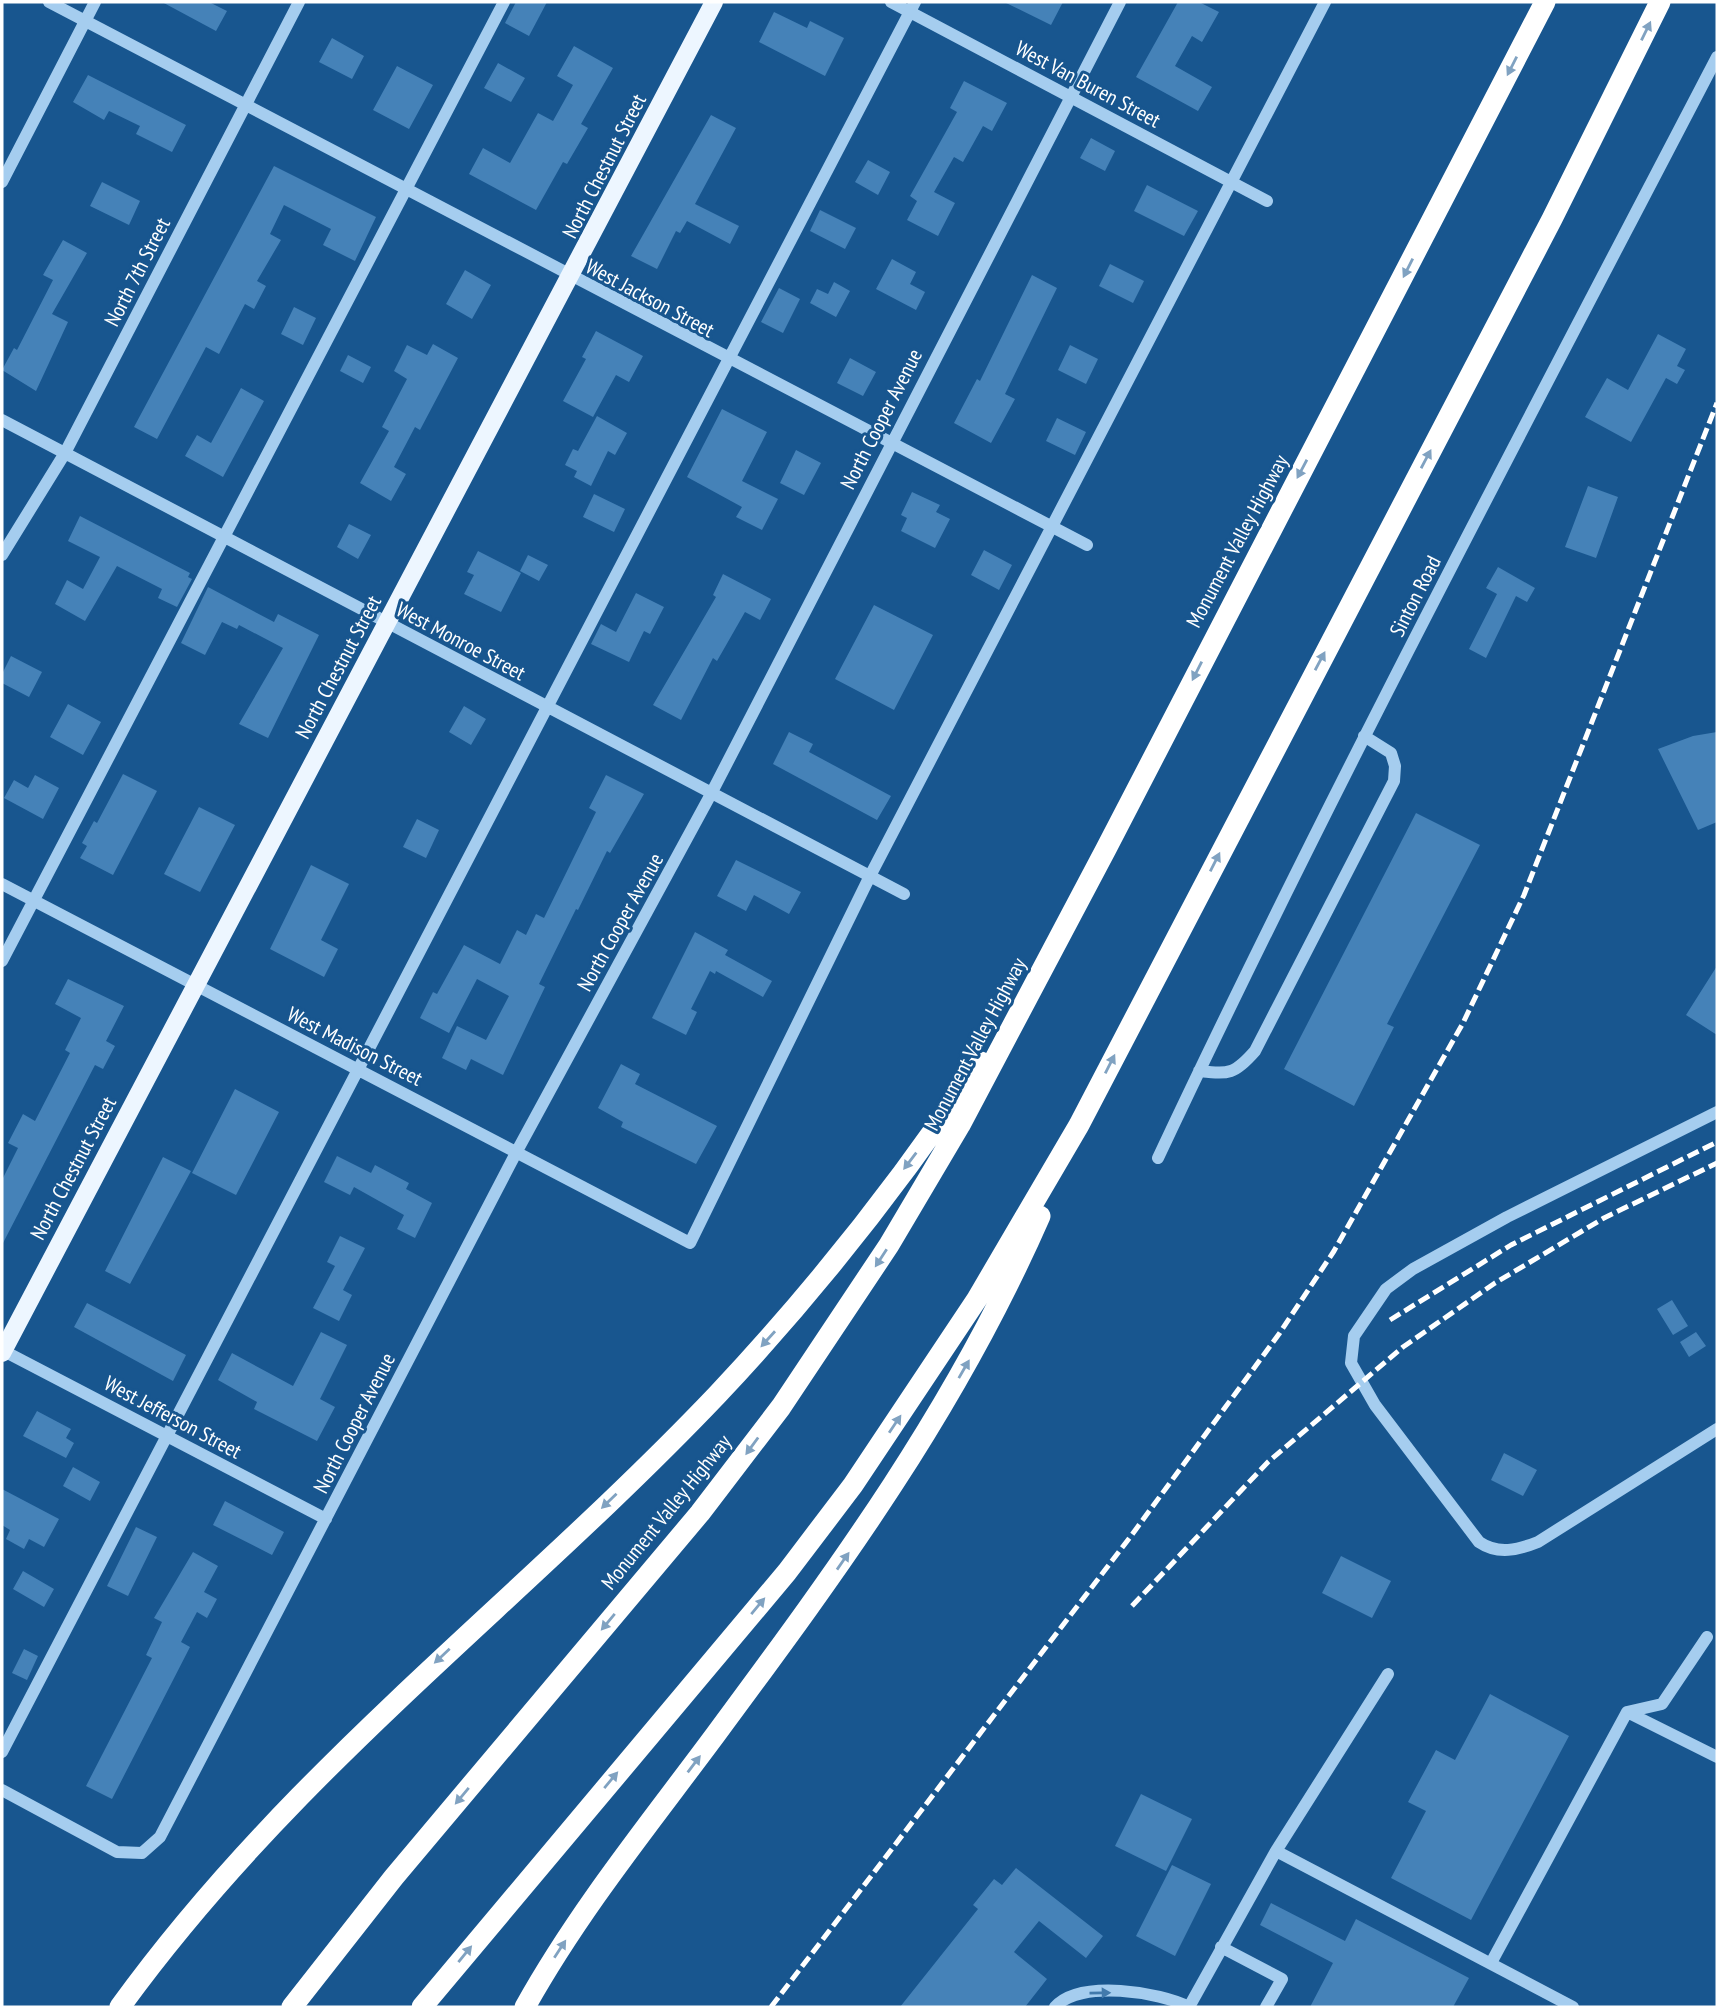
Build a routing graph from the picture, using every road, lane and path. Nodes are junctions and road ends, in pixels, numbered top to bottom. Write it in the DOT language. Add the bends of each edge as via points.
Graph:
graph roads {
  1 [pos="49,2"];
  2 [pos="96,2"];
  3 [pos="299,2"];
  4 [pos="504,2"];
  5 [pos="714,2"];
  6 [pos="891,2"];
  7 [pos="1120,2"];
  8 [pos="1325,2"];
  9 [pos="1545,2"];
  10 [pos="1660,2"];
  11 [pos="912,7"];
  12 [pos="86,21"];
  13 [pos="1717,57"];
  14 [pos="1071,97"];
  15 [pos="245,105"];
  16 [pos="1229,181"];
  17 [pos="2,182"];
  18 [pos="406,190"];
  19 [pos="1267,201"];
  20 [pos="571,278"];
  21 [pos="727,360"];
  22 [pos="2,420"];
  23 [pos="889,445"];
  24 [pos="65,453"];
  25 [pos="1052,527"];
  26 [pos="224,537"];
  27 [pos="1087,545"];
  28 [pos="2,555"];
  29 [pos="386,624"];
  30 [pos="547,708"];
  31 [pos="1364,736"];
  32 [pos="711,794"];
  33 [pos="870,876"];
  34 [pos="2,884"];
  35 [pos="904,894"];
  36 [pos="33,901"];
  37 [pos="2,961"];
  38 [pos="1045,963"];
  39 [pos="193,986"];
  40 [pos="356,1069"];
  41 [pos="1199,1071"];
  42 [pos="1717,1112"];
  43 [pos="1079,1125"];
  44 [pos="517,1151"];
  45 [pos="1158,1158"];
  46 [pos="2,1351"];
  47 [pos="1714,1435"];
  48 [pos="167,1436"];
  49 [pos="326,1519"];
  50 [pos="1707,1637"];
  51 [pos="1388,1674"];
  52 [pos="1627,1712"];
  53 [pos="2,1752"];
  54 [pos="1717,1757"];
  55 [pos="2,1790"];
  56 [pos="1276,1851"];
  57 [pos="1221,1947"];
  58 [pos="1491,1963"];
  59 [pos="120,2007"];
  60 [pos="292,2007"];
  61 [pos="422,2007"];
  62 [pos="525,2007"];
  63 [pos="1055,2007"];
  64 [pos="1189,2007"];
  65 [pos="1266,2007"];
  66 [pos="1573,2007"];
  1 -- 12 [label="street, West Jackson Street"];
  2 -- 12 [label="street"];
  3 -- 15 [label="street, North 7th Street"];
  4 -- 18 [label="street"];
  5 -- 20 [label="main road, North Chestnut Street"];
  6 -- 11 [label="street, West Van Buren Street"];
  7 -- 14 [label="street, North Cooper Avenue"];
  8 -- 16 [label="street"];
  9 -- 38 [label="highway, Monument Valley Highway, one-way"];
  43 -- 10 [label="highway, one-way" via="1552,219"];
  11 -- 14 [label="street, West Van Buren Street"];
  11 -- 21 [label="street"];
  12 -- 15 [label="street, West Jackson Street"];
  12 -- 17 [label="street"];
  13 -- 31 [label="street, Sinton Road"];
  14 -- 16 [label="street, West Van Buren Street"];
  14 -- 23 [label="street, North Cooper Avenue"];
  15 -- 18 [label="street, West Jackson Street"];
  15 -- 24 [label="street, North 7th Street"];
  16 -- 19 [label="street, West Van Buren Street"];
  16 -- 25 [label="street"];
  18 -- 20 [label="street, West Jackson Street"];
  18 -- 26 [label="street"];
  20 -- 21 [label="street, West Jackson Street"];
  20 -- 29 [label="main road, North Chestnut Street"];
  21 -- 23 [label="street, West Jackson Street"];
  21 -- 30 [label="street"];
  22 -- 24 [label="street, West Monroe Street"];
  23 -- 25 [label="street, West Jackson Street"];
  23 -- 32 [label="street, North Cooper Avenue"];
  24 -- 26 [label="street, West Monroe Street"];
  24 -- 28 [label="street, North 7th Street"];
  25 -- 27 [label="street, West Jackson Street"];
  25 -- 33 [label="street"];
  26 -- 29 [label="street, West Monroe Street"];
  26 -- 36 [label="street"];
  29 -- 30 [label="street, West Monroe Street"];
  29 -- 39 [label="main road, North Chestnut Street"];
  30 -- 32 [label="street, West Monroe Street"];
  30 -- 40 [label="street"];
  31 -- 41 [label="street, Sinton Road"];
  31 -- 41 [label="street" via="1391,753 1394,781 1255,1051 1228,1074"];
  32 -- 33 [label="street, West Monroe Street"];
  32 -- 44 [label="street, North Cooper Avenue"];
  33 -- 35 [label="street, West Monroe Street"];
  33 -- 44 [label="street, West Madison Street" via="690,1243"];
  34 -- 36 [label="street, West Madison Street"];
  36 -- 37 [label="street"];
  36 -- 39 [label="street, West Madison Street"];
  38 -- 59 [label="highway, one-way" via="926,1139 786,1320 670,1441 276,1818 185,1921"];
  38 -- 60 [label="highway, Monument Valley Highway, one-way" via="925,1186 781,1407 700,1513 394,1877"];
  39 -- 40 [label="street, West Madison Street"];
  39 -- 46 [label="main road, North Chestnut Street"];
  40 -- 44 [label="street, West Madison Street"];
  40 -- 48 [label="street"];
  41 -- 45 [label="street, Sinton Road"];
  42 -- 47 [label="street" via="1413,1269 1386,1289 1369,1311 1354,1336 1351,1363 1375,1405 1479,1542 1495,1550 1538,1542"];
  61 -- 43 [label="highway, one-way" via="787,1572 853,1485 977,1299"];
  62 -- 43 [label="highway, one-way" via="583,1916 899,1479 987,1328"];
  44 -- 49 [label="street, North Cooper Avenue"];
  46 -- 48 [label="street, West Jefferson Street"];
  48 -- 49 [label="street, West Jefferson Street"];
  48 -- 53 [label="street"];
  49 -- 55 [label="street, North Cooper Avenue" via="160,1837 142,1853 117,1852"];
  50 -- 52 [label="street" via="1662,1704"];
  51 -- 56 [label="street"];
  52 -- 54 [label="street"];
  52 -- 58 [label="street"];
  56 -- 57 [label="street"];
  56 -- 58 [label="street"];
  57 -- 64 [label="street"];
  57 -- 65 [label="street" via="1282,1979"];
  58 -- 66 [label="street"];
  63 -- 64 [label="street, one-way" via="1083,1993 1149,1993"];
}
